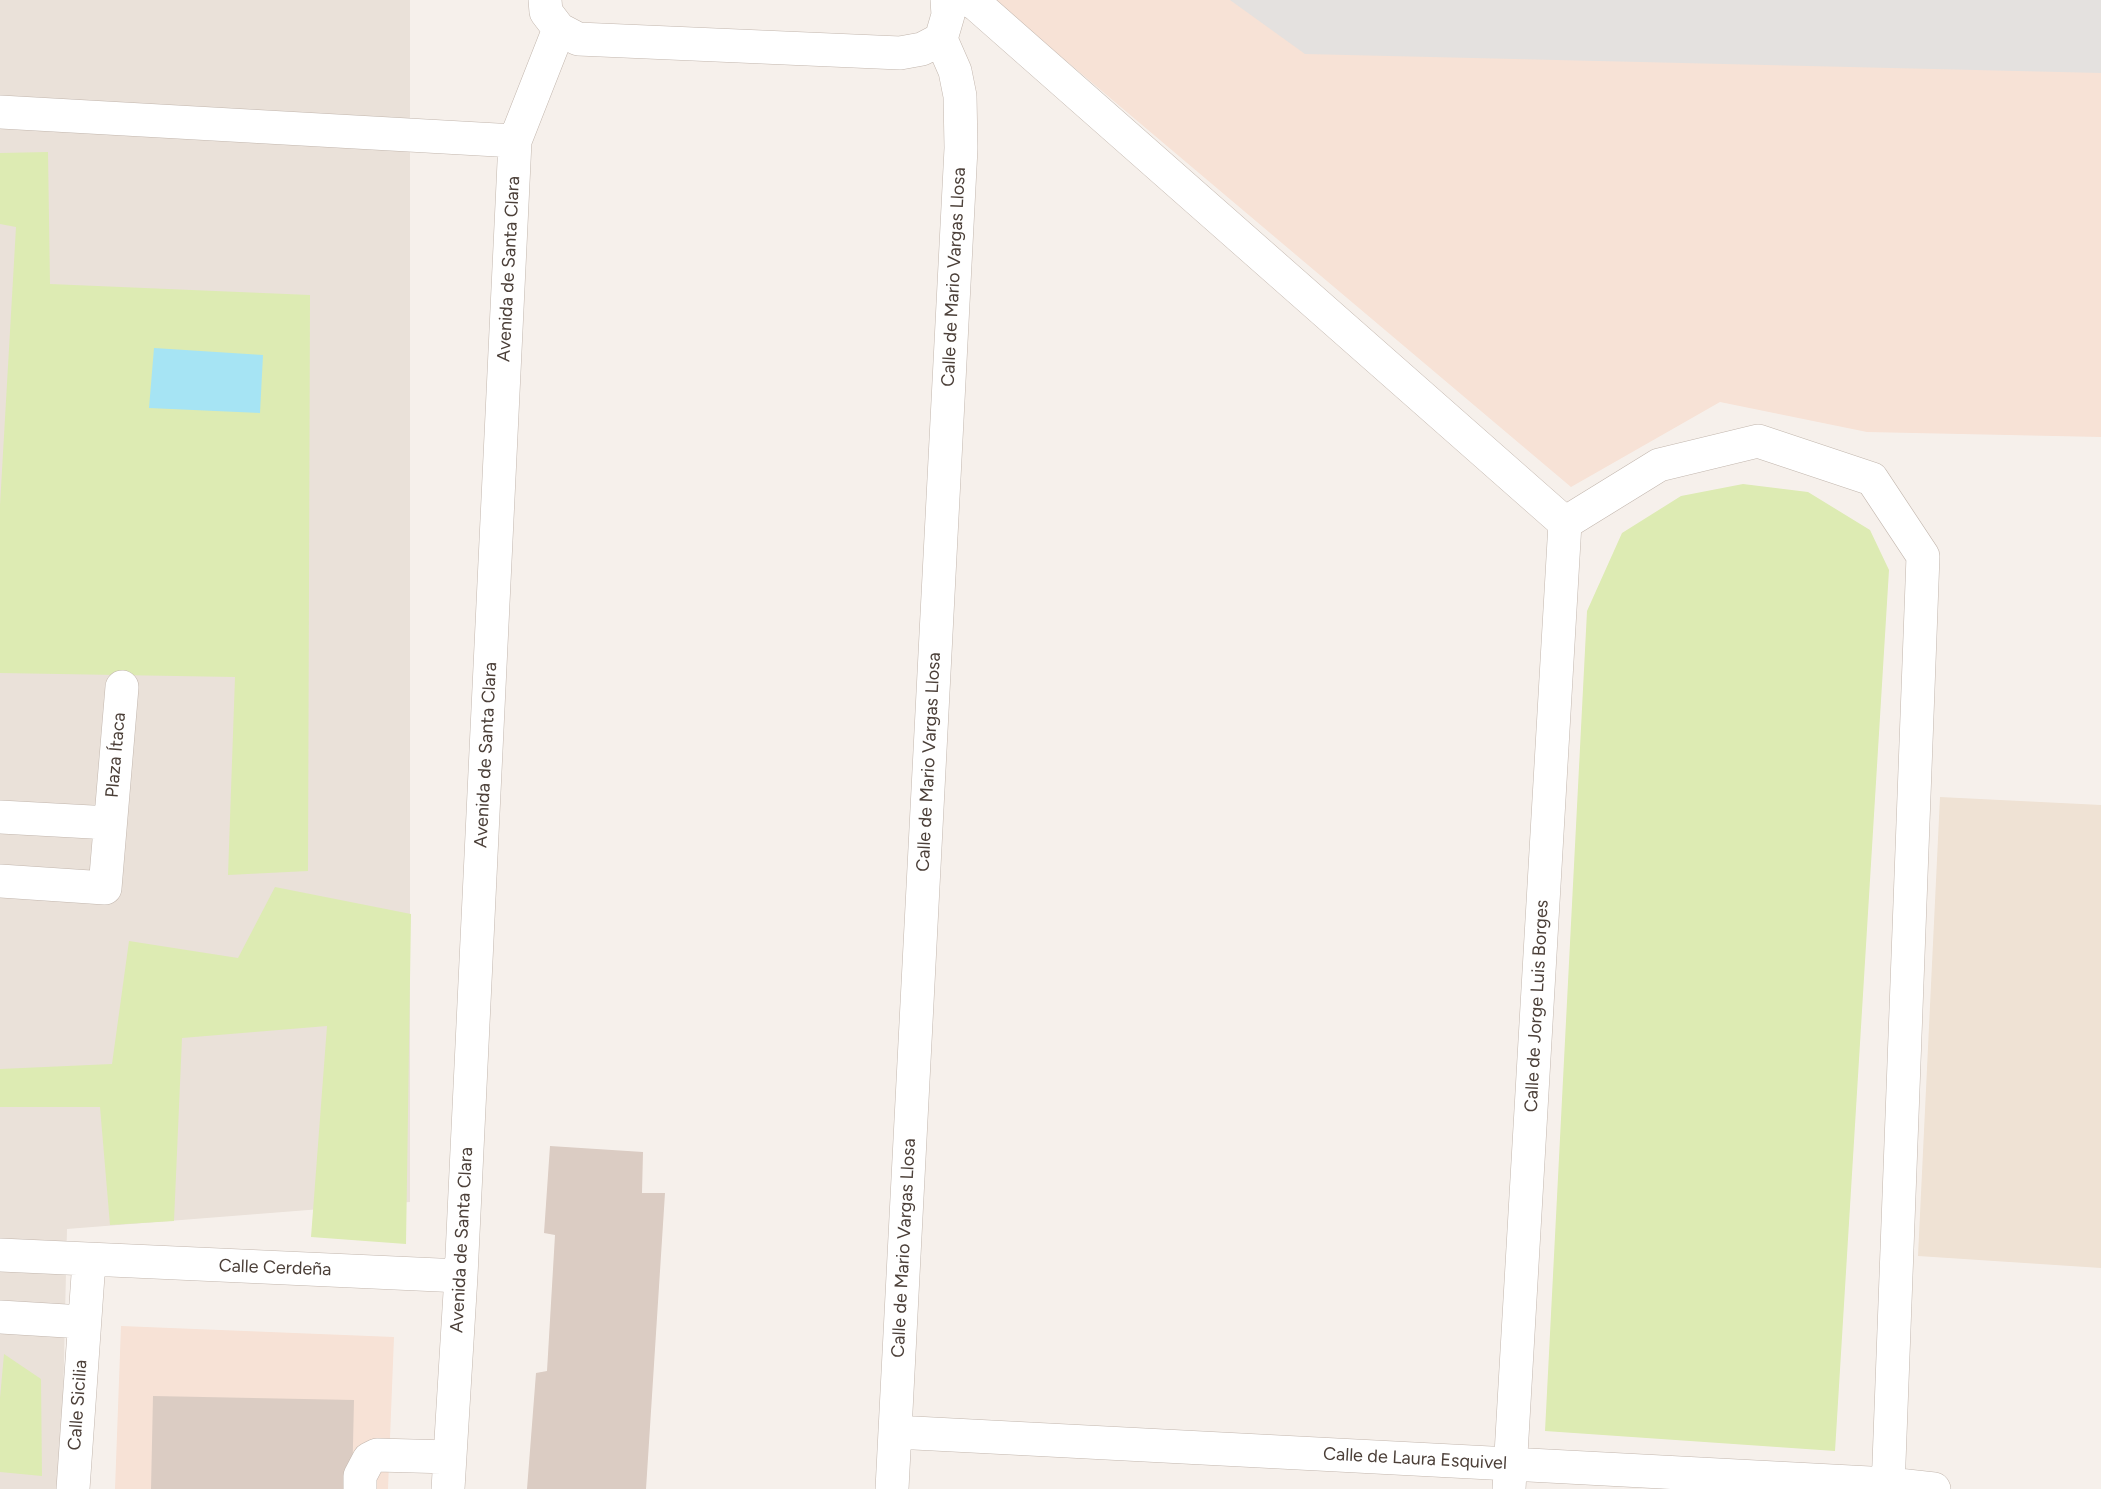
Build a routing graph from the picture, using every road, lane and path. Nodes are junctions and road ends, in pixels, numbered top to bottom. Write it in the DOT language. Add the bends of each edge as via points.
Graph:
graph roads {
  1 [pos="545,0"];
  2 [pos="947,0"];
  3 [pos="969,0"];
  4 [pos="559,29"];
  5 [pos="941,39"];
  6 [pos="1,112"];
  7 [pos="515,141"];
  8 [pos="1565,524"];
  9 [pos="122,687"];
  10 [pos="0,817"];
  11 [pos="110,823"];
  12 [pos="0,881"];
  13 [pos="0,1255"];
  14 [pos="89,1261"];
  15 [pos="461,1276"];
  16 [pos="0,1317"];
  17 [pos="83,1322"];
  18 [pos="895,1432"];
  19 [pos="449,1473"];
  20 [pos="1509,1476"];
  21 [pos="1888,1487"];
  22 [pos="73,1489"];
  23 [pos="360,1489"];
  24 [pos="892,1489"];
  25 [pos="1934,1489"];
  1 -- 4 [label="street" via="546,12"];
  2 -- 5 [label="street" via="948,15"];
  3 -- 8 [label="street"];
  4 -- 5 [label="street" via="578,39 900,53 922,49"];
  4 -- 7 [label="street, Avenida de Santa Clara"];
  5 -- 18 [label="street, Calle de Mario Vargas Llosa" via="955,70 960,96 961,148"];
  6 -- 7 [label="street"];
  7 -- 15 [label="street, Avenida de Santa Clara"];
  8 -- 20 [label="street, Calle de Jorge Luis Borges"];
  8 -- 21 [label="street" via="1659,465 1758,441 1872,479 1923,556"];
  9 -- 11 [label="street, Plaza Ítaca"];
  10 -- 11 [label="street, Plaza Ítaca"];
  11 -- 12 [label="street, Plaza Ítaca" via="105,888"];
  13 -- 14 [label="street, Calle Cerdeña"];
  14 -- 15 [label="street, Calle Cerdeña"];
  14 -- 17 [label="street, Calle Sicilia"];
  15 -- 19 [label="street, Avenida de Santa Clara"];
  16 -- 17 [label="street"];
  17 -- 22 [label="street, Calle Sicilia"];
  18 -- 20 [label="street, Calle de Laura Esquivel"];
  18 -- 24 [label="street, Calle de Mario Vargas Llosa"];
  19 -- 23 [label="street" via="377,1455 369,1459 360,1476"];
  20 -- 21 [label="street, Calle de Laura Esquivel"];
  21 -- 25 [label="street, Calle de Laura Esquivel"];
}
